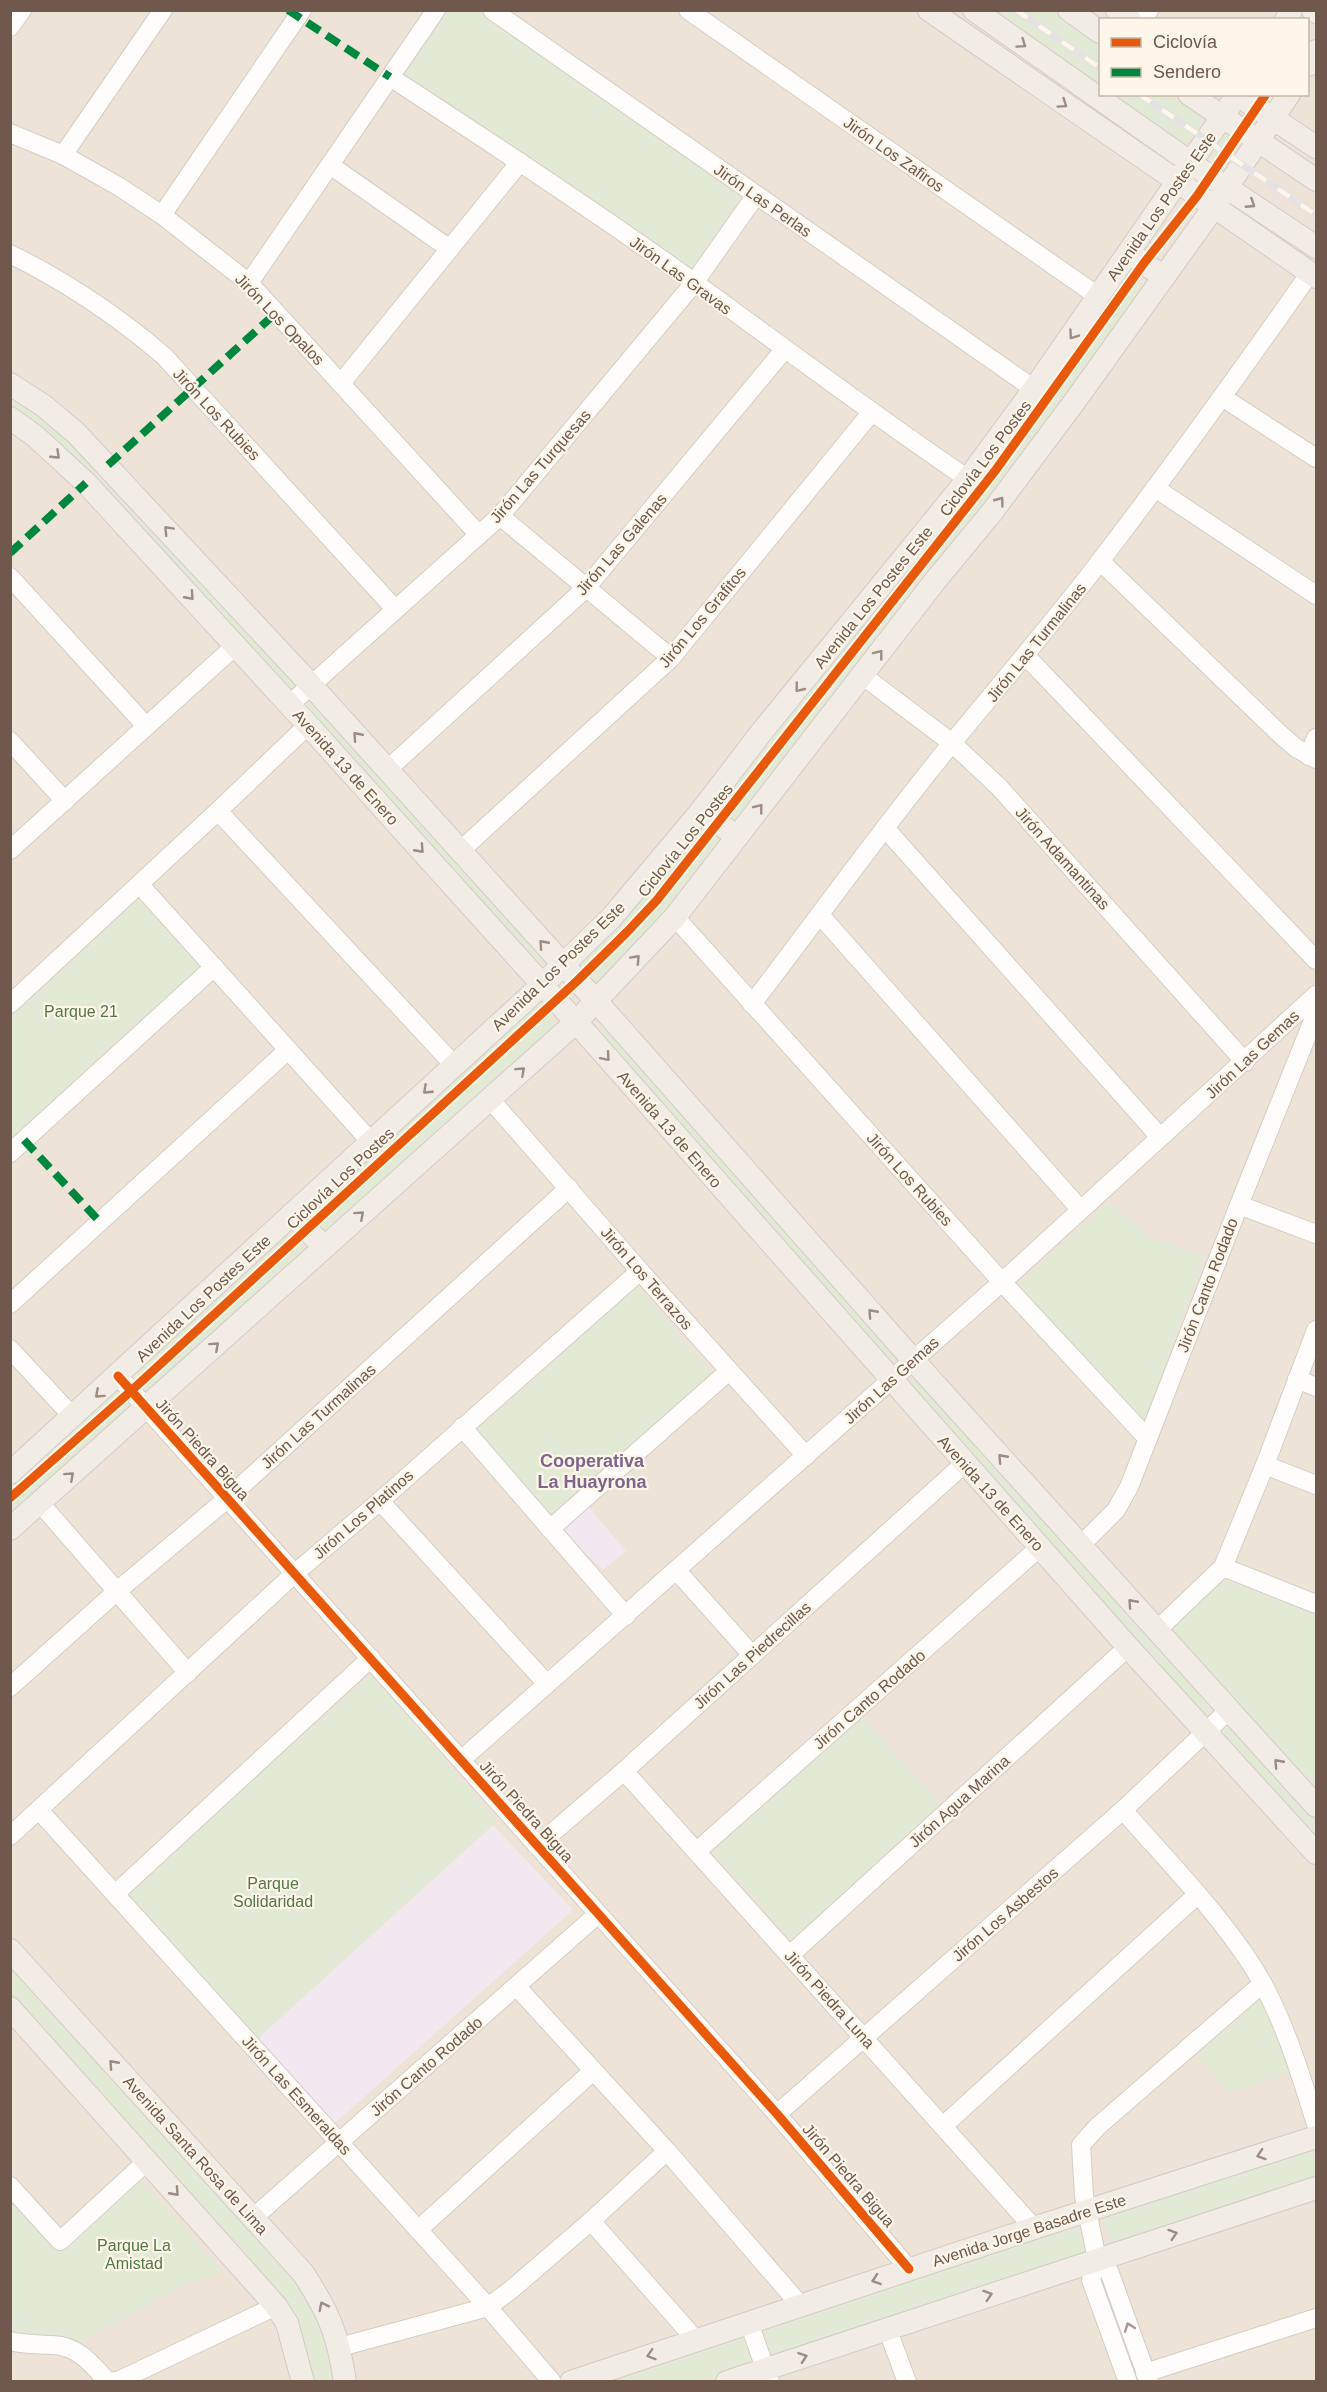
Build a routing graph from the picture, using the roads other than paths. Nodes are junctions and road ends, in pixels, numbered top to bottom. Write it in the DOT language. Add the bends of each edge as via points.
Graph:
graph roads {
  1 [pos="22,10"];
  2 [pos="163,10"];
  3 [pos="302,10"];
  4 [pos="436,10"];
  5 [pos="492,10"];
  6 [pos="688,10"];
  7 [pos="929,10"];
  8 [pos="974,10"];
  9 [pos="1069,10"];
  10 [pos="10,27"];
  11 [pos="1099,31"];
  12 [pos="390,77"];
  13 [pos="1192,96"];
  14 [pos="1236,96"];
  15 [pos="1239,96"];
  16 [pos="1288,96"];
  17 [pos="1222,118"];
  18 [pos="1274,119"];
  19 [pos="10,133"];
  20 [pos="1259,142"];
  21 [pos="1317,147"];
  22 [pos="63,155"];
  23 [pos="520,162"];
  24 [pos="1191,163"];
  25 [pos="330,165"];
  26 [pos="1317,180"];
  27 [pos="1178,183"];
  28 [pos="1227,188"];
  29 [pos="756,195"];
  30 [pos="1214,207"];
  31 [pos="162,215"];
  32 [pos="1317,247"];
  33 [pos="450,249"];
  34 [pos="1129,253"];
  35 [pos="10,254"];
  36 [pos="1313,275"];
  37 [pos="1164,277"];
  38 [pos="249,283"];
  39 [pos="694,283"];
  40 [pos="1099,297"];
  41 [pos="784,350"];
  42 [pos="342,382"];
  43 [pos="10,384"];
  44 [pos="1034,389"];
  45 [pos="1222,397"];
  46 [pos="871,413"];
  47 [pos="10,418"];
  48 [pos="1317,458"];
  49 [pos="968,479"];
  50 [pos="1155,488"];
  51 [pos="501,516"];
  52 [pos="479,535"];
  53 [pos="904,559"];
  54 [pos="1100,561"];
  55 [pos="10,577"];
  56 [pos="935,581"];
  57 [pos="586,588"];
  58 [pos="1317,595"];
  59 [pos="395,609"];
  60 [pos="235,646"];
  61 [pos="1026,656"];
  62 [pos="671,658"];
  63 [pos="862,675"];
  64 [pos="311,685"];
  65 [pos="289,705"];
  66 [pos="308,725"];
  67 [pos="146,726"];
  68 [pos="1317,738"];
  69 [pos="10,741"];
  70 [pos="952,743"];
  71 [pos="1313,758"];
  72 [pos="387,770"];
  73 [pos="65,801"];
  74 [pos="702,810"];
  75 [pos="218,812"];
  76 [pos="885,828"];
  77 [pos="737,837"];
  78 [pos="10,850"];
  79 [pos="460,851"];
  80 [pos="140,885"];
  81 [pos="820,915"];
  82 [pos="675,917"];
  83 [pos="1317,960"];
  84 [pos="563,966"];
  85 [pos="213,967"];
  86 [pos="542,985"];
  87 [pos="1317,995"];
  88 [pos="13,996"];
  89 [pos="597,1002"];
  90 [pos="752,1004"];
  91 [pos="1317,1013"];
  92 [pos="576,1022"];
  93 [pos="288,1050"];
  94 [pos="1245,1062"];
  95 [pos="454,1065"];
  96 [pos="490,1099"];
  97 [pos="1160,1137"];
  98 [pos="371,1142"];
  99 [pos="10,1153"];
  100 [pos="569,1188"];
  101 [pos="1239,1205"];
  102 [pos="1080,1209"];
  103 [pos="292,1214"];
  104 [pos="1317,1234"];
  105 [pos="324,1247"];
  106 [pos="640,1271"];
  107 [pos="1002,1282"];
  108 [pos="10,1304"];
  109 [pos="1317,1330"];
  110 [pos="10,1348"];
  111 [pos="914,1360"];
  112 [pos="729,1371"];
  113 [pos="118,1376"];
  114 [pos="1297,1379"];
  115 [pos="891,1381"];
  116 [pos="1317,1387"];
  117 [pos="147,1408"];
  118 [pos="73,1417"];
  119 [pos="462,1427"];
  120 [pos="1148,1439"];
  121 [pos="806,1456"];
  122 [pos="965,1462"];
  123 [pos="1265,1465"];
  124 [pos="10,1473"];
  125 [pos="1317,1485"];
  126 [pos="228,1498"];
  127 [pos="380,1500"];
  128 [pos="40,1503"];
  129 [pos="10,1529"];
  130 [pos="550,1529"];
  131 [pos="1080,1546"];
  132 [pos="1040,1547"];
  133 [pos="1223,1567"];
  134 [pos="677,1571"];
  135 [pos="294,1574"];
  136 [pos="116,1592"];
  137 [pos="1317,1604"];
  138 [pos="626,1616"];
  139 [pos="1157,1630"];
  140 [pos="1128,1647"];
  141 [pos="752,1655"];
  142 [pos="370,1658"];
  143 [pos="188,1673"];
  144 [pos="547,1684"];
  145 [pos="10,1688"];
  146 [pos="1229,1710"];
  147 [pos="1207,1731"];
  148 [pos="461,1760"];
  149 [pos="624,1771"];
  150 [pos="1315,1800"];
  151 [pos="39,1810"];
  152 [pos="1123,1810"];
  153 [pos="10,1836"];
  154 [pos="537,1846"];
  155 [pos="697,1851"];
  156 [pos="1317,1853"];
  157 [pos="116,1893"];
  158 [pos="1197,1895"];
  159 [pos="598,1914"];
  160 [pos="10,1950"];
  161 [pos="790,1954"];
  162 [pos="1262,1984"];
  163 [pos="517,1987"];
  164 [pos="10,2008"];
  165 [pos="865,2038"];
  166 [pos="593,2071"];
  167 [pos="777,2114"];
  168 [pos="1317,2124"];
  169 [pos="943,2126"];
  170 [pos="1317,2137"];
  171 [pos="339,2142"];
  172 [pos="666,2151"];
  173 [pos="147,2161"];
  174 [pos="10,2186"];
  175 [pos="1317,2188"];
  176 [pos="1086,2212"];
  177 [pos="253,2218"];
  178 [pos="591,2221"];
  179 [pos="1034,2228"];
  180 [pos="418,2230"];
  181 [pos="1097,2259"];
  182 [pos="909,2269"];
  183 [pos="276,2306"];
  184 [pos="801,2306"];
  185 [pos="488,2307"];
  186 [pos="1317,2318"];
  187 [pos="749,2323"];
  188 [pos="887,2328"];
  189 [pos="696,2340"];
  190 [pos="10,2341"];
  191 [pos="340,2347"];
  192 [pos="768,2375"];
  193 [pos="1147,2377"];
  194 [pos="112,2381"];
  195 [pos="303,2382"];
  196 [pos="345,2382"];
  197 [pos="552,2382"];
  198 [pos="571,2382"];
  199 [pos="727,2382"];
  200 [pos="907,2382"];
  201 [pos="1128,2382"];
  1 -- 10 [label="street"];
  2 -- 22 [label="street"];
  3 -- 31 [label="street"];
  4 -- 12 [label="street"];
  5 -- 29 [label="street, Jirón Las Perlas"];
  6 -- 40 [label="street, Jirón Los Zafiros"];
  7 -- 27 [label="main road, one-way"];
  8 -- 24 [label="main road, one-way"];
  9 -- 11 [label="main road"];
  12 -- 23 [label="street, Jirón Las Gravas"];
  12 -- 25 [label="street"];
  13 -- 17 [label="main road"];
  14 -- 17 [label="main road, Avenida Los Postes Este"];
  15 -- 18 [label="main road"];
  16 -- 18 [label="main road"];
  17 -- 20 [label="main road"];
  17 -- 24 [label="main road, Avenida Los Postes Este"];
  18 -- 20 [label="main road"];
  18 -- 21 [label="main road"];
  19 -- 22 [label="street, Jirón Los Opalos"];
  20 -- 26 [label="main road"];
  20 -- 28 [label="main road"];
  22 -- 31 [label="street, Jirón Los Opalos"];
  23 -- 33 [label="street"];
  23 -- 39 [label="street, Jirón Las Gravas"];
  24 -- 27 [label="main road, Avenida Los Postes Este"];
  24 -- 28 [label="main road"];
  25 -- 33 [label="street"];
  25 -- 38 [label="street"];
  27 -- 30 [label="main road"];
  27 -- 34 [label="main road, Avenida Los Postes Este"];
  28 -- 30 [label="main road"];
  28 -- 32 [label="main road, one-way"];
  29 -- 39 [label="street, Jirón Las Turquesas"];
  29 -- 44 [label="street, Jirón Las Perlas"];
  30 -- 36 [label="main road"];
  30 -- 37 [label="main road"];
  31 -- 38 [label="street, Jirón Los Opalos"];
  33 -- 42 [label="street"];
  34 -- 37 [label="main road"];
  34 -- 40 [label="main road, Avenida Los Postes Este"];
  35 -- 59 [label="street, Jirón Los Rubies" via="96,303 164,356"];
  36 -- 45 [label="street, Jirón Las Turmalinas"];
  56 -- 37 [label="main road, one-way" via="1013,484"];
  38 -- 42 [label="street, Jirón Los Opalos"];
  39 -- 41 [label="street, Jirón Las Gravas"];
  39 -- 51 [label="street, Jirón Las Turquesas"];
  40 -- 44 [label="main road, Avenida Los Postes Este, one-way"];
  41 -- 46 [label="street, Jirón Las Gravas"];
  41 -- 57 [label="street, Jirón Las Galenas"];
  42 -- 52 [label="street, Jirón Los Opalos"];
  64 -- 43 [label="main road, Avenida 13 de Enero, one-way" via="84,441 44,406"];
  44 -- 49 [label="main road, Avenida Los Postes Este"];
  45 -- 48 [label="street"];
  45 -- 50 [label="street, Jirón Las Turmalinas"];
  46 -- 49 [label="street, Jirón Las Gravas"];
  46 -- 62 [label="street, Jirón Los Grafitos"];
  47 -- 60 [label="main road, Avenida 13 de Enero, one-way" via="86,483"];
  49 -- 53 [label="main road, Avenida Los Postes Este"];
  50 -- 54 [label="street, Jirón Las Turmalinas"];
  50 -- 58 [label="street"];
  51 -- 52 [label="street, Jirón Las Turquesas"];
  51 -- 57 [label="street"];
  52 -- 59 [label="street, Jirón Las Turquesas"];
  53 -- 56 [label="main road"];
  53 -- 74 [label="main road, Avenida Los Postes Este, one-way"];
  54 -- 61 [label="street, Jirón Las Turmalinas"];
  54 -- 71 [label="street" via="1281,735"];
  55 -- 67 [label="street"];
  63 -- 56 [label="main road, one-way"];
  57 -- 62 [label="street"];
  57 -- 72 [label="street, Jirón Las Galenas"];
  59 -- 64 [label="street, Jirón Las Turquesas"];
  60 -- 65 [label="main road, Avenida 13 de Enero"];
  60 -- 67 [label="street"];
  61 -- 70 [label="street, Jirón Las Turmalinas"];
  61 -- 83 [label="street"];
  62 -- 79 [label="street, Jirón Los Grafitos"];
  63 -- 70 [label="street, Jirón Adamantinas"];
  77 -- 63 [label="main road, one-way"];
  64 -- 65 [label="street, Jirón Las Turquesas"];
  72 -- 64 [label="main road, Avenida 13 de Enero, one-way"];
  65 -- 66 [label="main road, Avenida 13 de Enero"];
  66 -- 75 [label="street"];
  66 -- 86 [label="main road, Avenida 13 de Enero, one-way"];
  67 -- 73 [label="street"];
  68 -- 71 [label="street"];
  69 -- 73 [label="street"];
  70 -- 76 [label="street, Jirón Las Turmalinas"];
  70 -- 94 [label="street, Jirón Adamantinas" via="999,787"];
  72 -- 79 [label="main road, Avenida 13 de Enero"];
  73 -- 78 [label="street"];
  74 -- 77 [label="main road"];
  74 -- 84 [label="main road, Avenida Los Postes Este" via="612,917"];
  75 -- 80 [label="street"];
  75 -- 95 [label="street"];
  76 -- 81 [label="street, Jirón Las Turmalinas"];
  76 -- 97 [label="street"];
  77 -- 82 [label="main road"];
  84 -- 79 [label="main road, Avenida 13 de Enero, one-way"];
  80 -- 85 [label="street"];
  80 -- 88 [label="street"];
  81 -- 90 [label="street, Jirón Las Turmalinas"];
  81 -- 102 [label="street"];
  89 -- 82 [label="main road, one-way"];
  82 -- 90 [label="street, Jirón Los Rubies"];
  84 -- 86 [label="main road, Avenida Los Postes Este"];
  84 -- 89 [label="main road, Avenida 13 de Enero"];
  85 -- 93 [label="street"];
  85 -- 99 [label="street"];
  86 -- 92 [label="main road, Avenida 13 de Enero"];
  86 -- 95 [label="main road, Avenida Los Postes Este"];
  87 -- 94 [label="street, Jirón Las Gemas"];
  89 -- 92 [label="main road"];
  111 -- 89 [label="main road, Avenida 13 de Enero, one-way"];
  90 -- 107 [label="street, Jirón Los Rubies"];
  91 -- 101 [label="street, Jirón Canto Rodado"];
  96 -- 92 [label="main road, one-way"];
  92 -- 115 [label="main road, Avenida 13 de Enero, one-way"];
  93 -- 98 [label="street"];
  93 -- 108 [label="street"];
  94 -- 97 [label="street, Jirón Las Gemas"];
  95 -- 98 [label="main road, Avenida Los Postes Este, one-way"];
  96 -- 100 [label="street, Jirón Los Terrazos"];
  105 -- 96 [label="main road, one-way"];
  97 -- 102 [label="street, Jirón Las Gemas"];
  98 -- 103 [label="main road, Avenida Los Postes Este"];
  100 -- 106 [label="street, Jirón Los Terrazos"];
  100 -- 126 [label="street, Jirón Las Turmalinas"];
  101 -- 104 [label="street"];
  101 -- 120 [label="street, Jirón Canto Rodado"];
  102 -- 107 [label="street, Jirón Las Gemas"];
  103 -- 105 [label="main road"];
  103 -- 113 [label="main road, Avenida Los Postes Este"];
  117 -- 105 [label="main road, one-way"];
  106 -- 112 [label="street, Jirón Los Terrazos"];
  106 -- 119 [label="street, Jirón Los Platinos"];
  107 -- 111 [label="street, Jirón Las Gemas"];
  107 -- 120 [label="street, Jirón Los Rubies"];
  109 -- 114 [label="street"];
  110 -- 118 [label="street"];
  111 -- 115 [label="street, Jirón Las Gemas"];
  131 -- 111 [label="main road, Avenida 13 de Enero, one-way"];
  112 -- 121 [label="street, Jirón Los Terrazos"];
  112 -- 130 [label="street"];
  113 -- 117 [label="street, Jirón Piedra Bigua"];
  113 -- 118 [label="main road, Avenida Los Postes Este, one-way"];
  114 -- 116 [label="street"];
  114 -- 123 [label="street"];
  115 -- 121 [label="street, Jirón Las Gemas"];
  115 -- 122 [label="main road, Avenida 13 de Enero"];
  117 -- 126 [label="street, Jirón Piedra Bigua"];
  128 -- 117 [label="main road, one-way"];
  118 -- 124 [label="main road, Avenida Los Postes Este"];
  119 -- 127 [label="street, Jirón Los Platinos"];
  119 -- 130 [label="street"];
  120 -- 131 [label="street, Jirón Canto Rodado" via="1116,1510"];
  121 -- 134 [label="street, Jirón Las Gemas"];
  122 -- 132 [label="main road, Avenida 13 de Enero"];
  122 -- 141 [label="street, Jirón Las Piedrecillas"];
  123 -- 125 [label="street"];
  123 -- 133 [label="street"];
  126 -- 135 [label="street, Jirón Piedra Bigua"];
  126 -- 136 [label="street, Jirón Las Turmalinas"];
  127 -- 135 [label="street, Jirón Los Platinos"];
  127 -- 144 [label="street"];
  128 -- 129 [label="main road"];
  128 -- 136 [label="street"];
  130 -- 138 [label="street"];
  139 -- 131 [label="main road, Avenida 13 de Enero, one-way"];
  132 -- 140 [label="main road, Avenida 13 de Enero"];
  132 -- 155 [label="street, Jirón Canto Rodado"];
  133 -- 137 [label="street"];
  133 -- 139 [label="street"];
  134 -- 138 [label="street, Jirón Las Gemas"];
  134 -- 141 [label="street"];
  135 -- 142 [label="street, Jirón Piedra Bigua"];
  135 -- 143 [label="street, Jirón Los Platinos"];
  136 -- 143 [label="street"];
  136 -- 145 [label="street, Jirón Las Turmalinas"];
  138 -- 144 [label="street, Jirón Las Gemas"];
  139 -- 146 [label="main road, Avenida 13 de Enero"];
  140 -- 147 [label="main road, Avenida 13 de Enero"];
  140 -- 161 [label="street, Jirón Agua Marina"];
  141 -- 149 [label="street, Jirón Las Piedrecillas"];
  142 -- 148 [label="street, Jirón Piedra Bigua"];
  142 -- 157 [label="street"];
  143 -- 151 [label="street, Jirón Los Platinos"];
  144 -- 148 [label="street, Jirón Las Gemas"];
  146 -- 147 [label="street, Jirón Los Asbestos"];
  150 -- 146 [label="main road, Avenida 13 de Enero, one-way"];
  147 -- 152 [label="street, Jirón Los Asbestos"];
  147 -- 156 [label="main road, Avenida 13 de Enero"];
  148 -- 154 [label="street, Jirón Piedra Bigua"];
  149 -- 154 [label="street, Jirón Las Piedrecillas"];
  149 -- 155 [label="street, Jirón Piedra Luna"];
  151 -- 153 [label="street, Jirón Los Platinos"];
  151 -- 157 [label="street, Jirón Las Esmeraldas"];
  152 -- 158 [label="street"];
  152 -- 165 [label="street, Jirón Los Asbestos"];
  154 -- 159 [label="street, Jirón Piedra Bigua"];
  155 -- 161 [label="street, Jirón Piedra Luna"];
  157 -- 171 [label="street, Jirón Las Esmeraldas"];
  158 -- 162 [label="street"];
  158 -- 169 [label="street"];
  159 -- 163 [label="street, Jirón Canto Rodado"];
  159 -- 167 [label="street, Jirón Piedra Bigua"];
  177 -- 160 [label="main road, Avenida Santa Rosa de Lima, one-way"];
  161 -- 165 [label="street, Jirón Piedra Luna"];
  162 -- 168 [label="street" via="1290,2041"];
  162 -- 176 [label="street" via="1085,2139 1081,2155"];
  163 -- 166 [label="street"];
  163 -- 171 [label="street, Jirón Canto Rodado"];
  164 -- 173 [label="main road"];
  165 -- 167 [label="street, Jirón Los Asbestos"];
  165 -- 169 [label="street, Jirón Piedra Luna"];
  166 -- 172 [label="street"];
  166 -- 180 [label="street"];
  167 -- 182 [label="street, Jirón Piedra Bigua"];
  169 -- 179 [label="street, Jirón Piedra Luna"];
  170 -- 176 [label="main road, Avenida Jorge Basadre Este, one-way"];
  171 -- 177 [label="street, Jirón Canto Rodado"];
  171 -- 180 [label="street, Jirón Las Esmeraldas"];
  172 -- 178 [label="street"];
  172 -- 184 [label="street"];
  173 -- 174 [label="street" via="60,2241"];
  173 -- 183 [label="main road, one-way"];
  181 -- 175 [label="main road, one-way"];
  176 -- 179 [label="main road, Avenida Jorge Basadre Este"];
  176 -- 181 [label="street"];
  191 -- 177 [label="main road, Avenida Santa Rosa de Lima, one-way" via="333,2325 303,2273"];
  178 -- 185 [label="street"];
  178 -- 189 [label="street"];
  179 -- 182 [label="main road, Avenida Jorge Basadre Este"];
  180 -- 185 [label="street, Jirón Las Esmeraldas"];
  188 -- 181 [label="main road, one-way"];
  193 -- 181 [label="street, one-way" via="1109,2271"];
  181 -- 201 [label="street" via="1091,2280"];
  182 -- 184 [label="main road, Avenida Jorge Basadre Este, one-way"];
  183 -- 194 [label="street"];
  183 -- 195 [label="main road" via="287,2323"];
  184 -- 187 [label="main road, Avenida Jorge Basadre Este"];
  185 -- 191 [label="street"];
  185 -- 197 [label="street, Jirón Las Esmeraldas"];
  186 -- 193 [label="street"];
  187 -- 189 [label="main road, Avenida Jorge Basadre Este"];
  187 -- 192 [label="street"];
  192 -- 188 [label="main road, one-way"];
  188 -- 200 [label="street"];
  189 -- 198 [label="main road, Avenida Jorge Basadre Este, one-way"];
  190 -- 194 [label="street" via="65,2346 88,2359"];
  191 -- 196 [label="main road, Avenida Santa Rosa de Lima"];
  192 -- 199 [label="main road"];
}
